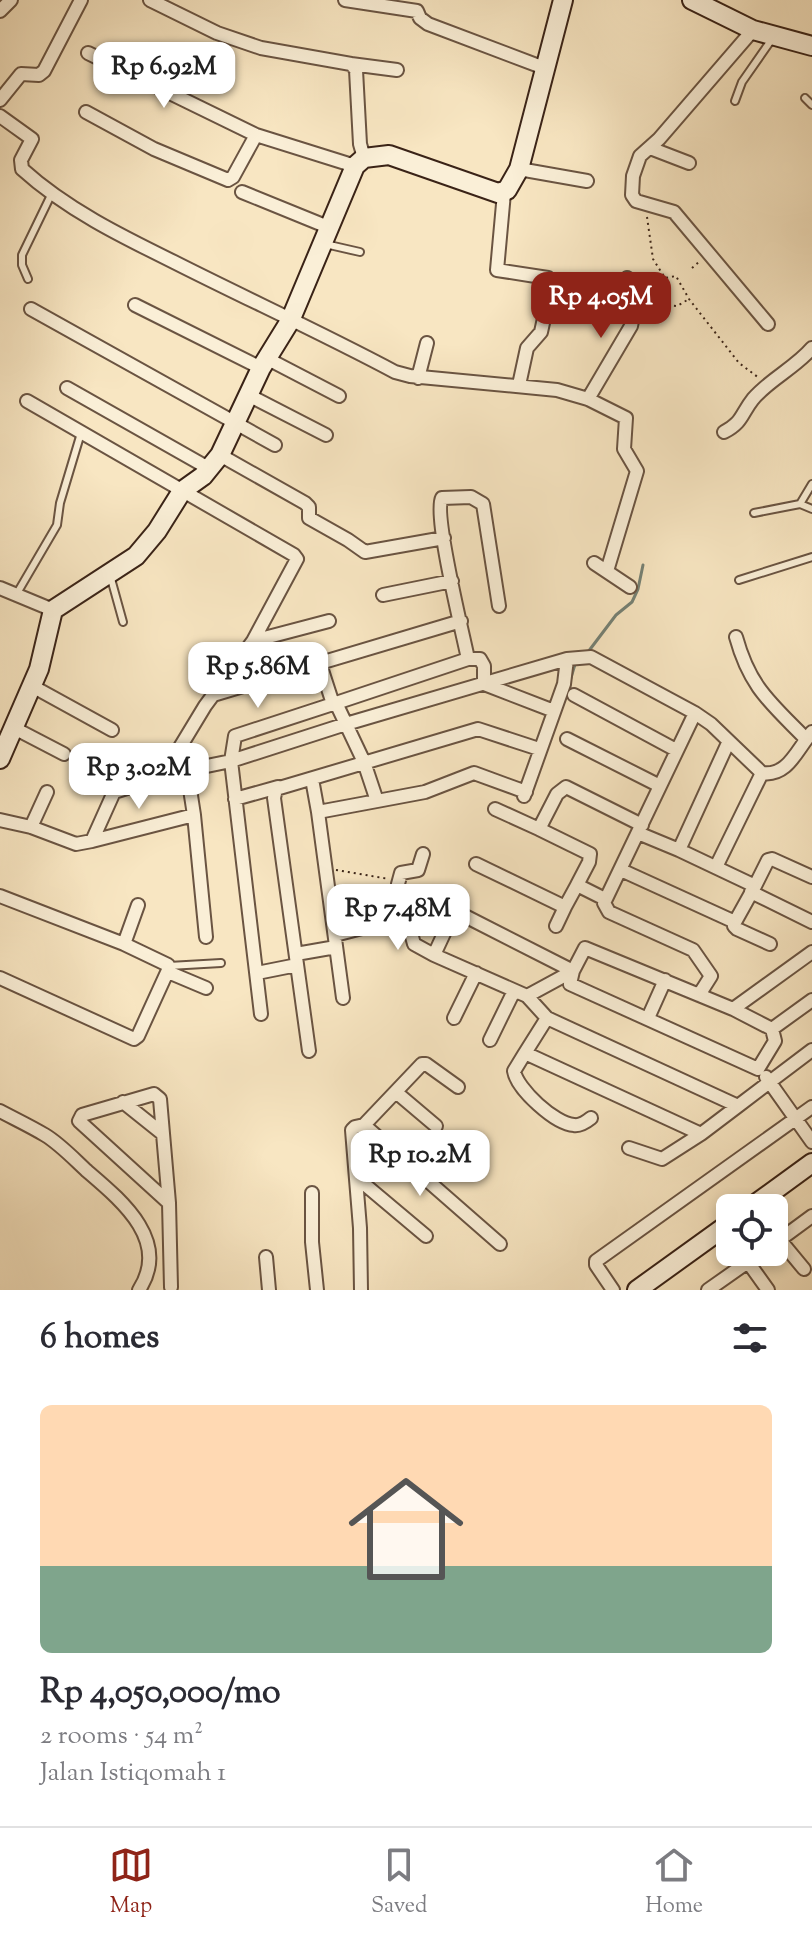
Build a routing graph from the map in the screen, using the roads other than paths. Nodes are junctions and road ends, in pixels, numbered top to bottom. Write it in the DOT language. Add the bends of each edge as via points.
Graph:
graph roads {
  1 [pos="11,0"];
  2 [pos="81,0"];
  3 [pos="150,0"];
  4 [pos="179,0"];
  5 [pos="345,0"];
  6 [pos="563,0"];
  7 [pos="692,0"];
  8 [pos="418,5"];
  9 [pos="0,11"];
  10 [pos="173,12"];
  11 [pos="753,30"];
  12 [pos="774,36"];
  13 [pos="812,46"];
  14 [pos="88,53"];
  15 [pos="351,64"];
  16 [pos="547,69"];
  17 [pos="397,70"];
  18 [pos="805,98"];
  19 [pos="0,100"];
  20 [pos="735,101"];
  21 [pos="812,105"];
  22 [pos="86,112"];
  23 [pos="0,116"];
  24 [pos="256,135"];
  25 [pos="650,148"];
  26 [pos="360,162"];
  27 [pos="689,163"];
  28 [pos="519,169"];
  29 [pos="587,181"];
  30 [pos="242,192"];
  31 [pos="52,193"];
  32 [pos="504,193"];
  33 [pos="325,236"];
  34 [pos="360,252"];
  35 [pos="627,278"];
  36 [pos="28,279"];
  37 [pos="135,305"];
  38 [pos="31,309"];
  39 [pos="290,321"];
  40 [pos="768,324"];
  41 [pos="427,343"];
  42 [pos="812,348"];
  43 [pos="264,363"];
  44 [pos="418,378"];
  45 [pos="519,385"];
  46 [pos="67,388"];
  47 [pos="248,395"];
  48 [pos="339,396"];
  49 [pos="588,399"];
  50 [pos="27,401"];
  51 [pos="235,423"];
  52 [pos="81,432"];
  53 [pos="724,432"];
  54 [pos="326,435"];
  55 [pos="275,445"];
  56 [pos="215,462"];
  57 [pos="812,484"];
  58 [pos="182,491"];
  59 [pos="800,504"];
  60 [pos="812,509"];
  61 [pos="754,513"];
  62 [pos="444,538"];
  63 [pos="812,557"];
  64 [pos="594,563"];
  65 [pos="607,571"];
  66 [pos="110,575"];
  67 [pos="739,580"];
  68 [pos="452,581"];
  69 [pos="630,587"];
  70 [pos="6,593"];
  71 [pos="383,595"];
  72 [pos="499,606"];
  73 [pos="53,610"];
  74 [pos="329,621"];
  75 [pos="461,621"];
  76 [pos="123,622"];
  77 [pos="736,637"];
  78 [pos="253,641"];
  79 [pos="468,659"];
  80 [pos="567,659"];
  81 [pos="320,664"];
  82 [pos="484,684"];
  83 [pos="32,686"];
  84 [pos="213,695"];
  85 [pos="574,695"];
  86 [pos="335,704"];
  87 [pos="554,711"];
  88 [pos="695,713"];
  89 [pos="346,724"];
  90 [pos="14,728"];
  91 [pos="112,730"];
  92 [pos="809,736"];
  93 [pos="567,739"];
  94 [pos="728,743"];
  95 [pos="539,749"];
  96 [pos="676,750"];
  97 [pos="64,754"];
  98 [pos="0,759"];
  99 [pos="231,761"];
  100 [pos="82,762"];
  101 [pos="364,762"];
  102 [pos="187,770"];
  103 [pos="762,773"];
  104 [pos="162,777"];
  105 [pos="312,779"];
  106 [pos="660,786"];
  107 [pos="130,787"];
  108 [pos="278,787"];
  109 [pos="47,792"];
  110 [pos="235,799"];
  111 [pos="377,801"];
  112 [pos="495,809"];
  113 [pos="318,812"];
  114 [pos="194,815"];
  115 [pos="0,820"];
  116 [pos="31,827"];
  117 [pos="539,829"];
  118 [pos="640,829"];
  119 [pos="92,841"];
  120 [pos="679,850"];
  121 [pos="423,854"];
  122 [pos="476,864"];
  123 [pos="716,867"];
  124 [pos="621,870"];
  125 [pos="812,877"];
  126 [pos="577,885"];
  127 [pos="753,889"];
  128 [pos="0,896"];
  129 [pos="605,899"];
  130 [pos="138,905"];
  131 [pos="443,907"];
  132 [pos="565,907"];
  133 [pos="406,915"];
  134 [pos="735,922"];
  135 [pos="812,922"];
  136 [pos="556,926"];
  137 [pos="206,937"];
  138 [pos="336,941"];
  139 [pos="124,944"];
  140 [pos="770,944"];
  141 [pos="812,952"];
  142 [pos="434,955"];
  143 [pos="296,960"];
  144 [pos="221,963"];
  145 [pos="168,969"];
  146 [pos="573,971"];
  147 [pos="257,973"];
  148 [pos="476,973"];
  149 [pos="0,978"];
  150 [pos="665,980"];
  151 [pos="206,988"];
  152 [pos="521,993"];
  153 [pos="699,995"];
  154 [pos="343,998"];
  155 [pos="812,1000"];
  156 [pos="733,1009"];
  157 [pos="261,1014"];
  158 [pos="454,1018"];
  159 [pos="547,1018"];
  160 [pos="648,1018"];
  161 [pos="772,1029"];
  162 [pos="490,1040"];
  163 [pos="812,1050"];
  164 [pos="309,1051"];
  165 [pos="525,1053"];
  166 [pos="758,1069"];
  167 [pos="771,1081"];
  168 [pos="458,1087"];
  169 [pos="397,1093"];
  170 [pos="123,1102"];
  171 [pos="738,1106"];
  172 [pos="812,1107"];
  173 [pos="0,1111"];
  174 [pos="591,1118"];
  175 [pos="796,1119"];
  176 [pos="364,1125"];
  177 [pos="436,1126"];
  178 [pos="163,1134"];
  179 [pos="701,1134"];
  180 [pos="812,1142"];
  181 [pos="629,1148"];
  182 [pos="812,1163"];
  183 [pos="357,1178"];
  184 [pos="312,1193"];
  185 [pos="769,1194"];
  186 [pos="169,1203"];
  187 [pos="812,1216"];
  188 [pos="716,1233"];
  189 [pos="788,1234"];
  190 [pos="426,1236"];
  191 [pos="500,1244"];
  192 [pos="788,1253"];
  193 [pos="266,1257"];
  194 [pos="149,1263"];
  195 [pos="742,1266"];
  196 [pos="751,1266"];
  197 [pos="804,1269"];
  198 [pos="172,1289"];
  199 [pos="139,1290"];
  200 [pos="269,1290"];
  201 [pos="317,1290"];
  202 [pos="361,1290"];
  203 [pos="613,1290"];
  204 [pos="637,1290"];
  205 [pos="708,1290"];
  206 [pos="768,1290"];
  1 -- 9 [label="street"];
  2 -- 19 [label="street" via="44,71 21,74"];
  3 -- 10 [label="street"];
  4 -- 10 [label="street"];
  5 -- 8 [label="street"];
  6 -- 16 [label="street"];
  7 -- 11 [label="street"];
  8 -- 16 [label="street" via="420,18 428,24"];
  10 -- 15 [label="street" via="261,48"];
  11 -- 12 [label="street"];
  11 -- 25 [label="street"];
  12 -- 13 [label="street"];
  12 -- 20 [label="lane"];
  14 -- 24 [label="street"];
  15 -- 17 [label="street"];
  15 -- 26 [label="street" via="356,70"];
  16 -- 28 [label="street"];
  18 -- 21 [label="lane"];
  22 -- 24 [label="street" via="154,149 228,180"];
  23 -- 31 [label="street" via="32,139 22,169"];
  24 -- 26 [label="street"];
  25 -- 27 [label="street"];
  25 -- 40 [label="street" via="640,156 632,195 643,204 674,212"];
  26 -- 32 [label="street" via="374,155 400,158"];
  26 -- 33 [label="street"];
  28 -- 29 [label="street"];
  28 -- 32 [label="street"];
  30 -- 33 [label="street"];
  31 -- 36 [label="lane" via="22,255"];
  31 -- 39 [label="street" via="108,229"];
  32 -- 45 [label="street" via="497,270 552,282 539,337 527,348"];
  33 -- 34 [label="lane"];
  33 -- 39 [label="street"];
  35 -- 49 [label="street" via="636,290 631,326"];
  37 -- 43 [label="street"];
  38 -- 51 [label="street"];
  39 -- 43 [label="street"];
  39 -- 44 [label="street"];
  41 -- 44 [label="street"];
  42 -- 53 [label="street" via="766,386 737,425"];
  43 -- 47 [label="street"];
  43 -- 48 [label="street"];
  44 -- 45 [label="street"];
  45 -- 49 [label="street"];
  46 -- 56 [label="street"];
  47 -- 51 [label="street"];
  47 -- 54 [label="street"];
  49 -- 65 [label="street" via="626,419 624,449 637,471"];
  50 -- 52 [label="street"];
  51 -- 55 [label="street"];
  51 -- 56 [label="street"];
  52 -- 58 [label="street"];
  52 -- 70 [label="lane" via="57,525"];
  56 -- 58 [label="street"];
  56 -- 62 [label="street" via="305,503 309,518 365,552"];
  57 -- 59 [label="lane"];
  58 -- 66 [label="street" via="136,556"];
  58 -- 78 [label="street" via="297,559"];
  59 -- 60 [label="lane"];
  59 -- 61 [label="lane"];
  62 -- 68 [label="street"];
  62 -- 72 [label="street" via="441,499 471,497 482,502"];
  63 -- 67 [label="lane"];
  64 -- 65 [label="street"];
  65 -- 69 [label="street"];
  66 -- 73 [label="street"];
  66 -- 76 [label="lane"];
  68 -- 71 [label="street"];
  68 -- 75 [label="street"];
  70 -- 73 [label="street"];
  73 -- 83 [label="street"];
  74 -- 78 [label="street"];
  75 -- 79 [label="street"];
  75 -- 81 [label="street"];
  77 -- 92 [label="street" via="751,680 787,722"];
  78 -- 84 [label="street"];
  79 -- 82 [label="street" via="480,659"];
  79 -- 86 [label="street"];
  80 -- 82 [label="street"];
  80 -- 87 [label="street"];
  80 -- 88 [label="street" via="596,659"];
  81 -- 84 [label="street"];
  81 -- 86 [label="street"];
  82 -- 87 [label="street"];
  82 -- 89 [label="street"];
  83 -- 90 [label="street"];
  83 -- 91 [label="street"];
  84 -- 104 [label="street"];
  85 -- 96 [label="street"];
  86 -- 89 [label="street"];
  86 -- 99 [label="street" via="234,737"];
  87 -- 95 [label="street"];
  88 -- 94 [label="street"];
  88 -- 96 [label="street"];
  89 -- 99 [label="street"];
  89 -- 101 [label="street"];
  90 -- 97 [label="street"];
  90 -- 98 [label="street"];
  92 -- 103 [label="street" via="781,770"];
  93 -- 106 [label="street"];
  94 -- 103 [label="street"];
  94 -- 120 [label="street"];
  95 -- 101 [label="street" via="478,729"];
  95 -- 111 [label="street" via="524,795 474,773 425,792"];
  96 -- 106 [label="street"];
  99 -- 102 [label="street"];
  99 -- 110 [label="street"];
  100 -- 107 [label="street"];
  101 -- 105 [label="street"];
  101 -- 111 [label="street"];
  102 -- 104 [label="street"];
  102 -- 114 [label="street"];
  103 -- 123 [label="street"];
  104 -- 107 [label="street"];
  105 -- 108 [label="street"];
  105 -- 113 [label="street"];
  106 -- 118 [label="street"];
  107 -- 119 [label="street" via="110,797"];
  108 -- 110 [label="street"];
  108 -- 143 [label="street" via="274,798"];
  109 -- 116 [label="street"];
  110 -- 147 [label="street"];
  111 -- 113 [label="street"];
  112 -- 117 [label="street"];
  113 -- 138 [label="street"];
  114 -- 119 [label="street"];
  114 -- 137 [label="street"];
  115 -- 116 [label="street"];
  116 -- 119 [label="street" via="76,844"];
  117 -- 118 [label="street" via="564,787"];
  117 -- 126 [label="street" via="590,854"];
  118 -- 120 [label="street"];
  118 -- 124 [label="street"];
  120 -- 123 [label="street"];
  121 -- 133 [label="street" via="418,870 401,873 398,881"];
  122 -- 132 [label="street"];
  123 -- 127 [label="street"];
  124 -- 129 [label="street"];
  124 -- 134 [label="street"];
  125 -- 127 [label="street" via="769,859"];
  126 -- 129 [label="street"];
  126 -- 132 [label="street"];
  127 -- 134 [label="street"];
  127 -- 135 [label="street"];
  128 -- 139 [label="street"];
  129 -- 153 [label="street" via="609,912 697,953 711,976"];
  130 -- 139 [label="street"];
  131 -- 133 [label="street"];
  132 -- 136 [label="street"];
  133 -- 138 [label="street"];
  133 -- 142 [label="street" via="416,947"];
  134 -- 140 [label="street" via="737,929"];
  138 -- 143 [label="street"];
  138 -- 154 [label="street"];
  139 -- 145 [label="street"];
  141 -- 156 [label="street"];
  142 -- 146 [label="street" via="453,914 459,913"];
  142 -- 148 [label="street"];
  143 -- 147 [label="street"];
  143 -- 164 [label="street"];
  144 -- 145 [label="lane"];
  145 -- 149 [label="street" via="134,1039"];
  145 -- 151 [label="street"];
  146 -- 150 [label="street" via="585,948"];
  146 -- 152 [label="street"];
  146 -- 160 [label="street" via="570,984"];
  147 -- 157 [label="street"];
  148 -- 152 [label="street"];
  148 -- 158 [label="street"];
  150 -- 153 [label="street"];
  150 -- 160 [label="street"];
  152 -- 159 [label="street"];
  152 -- 162 [label="street"];
  153 -- 156 [label="street"];
  155 -- 161 [label="street"];
  156 -- 161 [label="street"];
  159 -- 165 [label="street"];
  159 -- 171 [label="street"];
  160 -- 166 [label="street"];
  161 -- 166 [label="street" via="775,1041"];
  163 -- 167 [label="street"];
  165 -- 174 [label="street" via="514,1071 525,1092 570,1125"];
  165 -- 179 [label="street"];
  166 -- 167 [label="street"];
  167 -- 171 [label="street"];
  167 -- 175 [label="street"];
  168 -- 169 [label="street" via="424,1063"];
  169 -- 176 [label="street"];
  169 -- 177 [label="street"];
  170 -- 178 [label="street"];
  170 -- 178 [label="street" via="158,1097"];
  170 -- 186 [label="street" via="82,1115 79,1121"];
  171 -- 179 [label="street"];
  172 -- 175 [label="street"];
  173 -- 194 [label="street" via="47,1136 121,1201 141,1226"];
  175 -- 180 [label="street"];
  175 -- 203 [label="street" via="596,1261"];
  176 -- 183 [label="street" via="352,1130"];
  176 -- 191 [label="street"];
  178 -- 186 [label="street"];
  179 -- 181 [label="street" via="662,1159"];
  182 -- 185 [label="street"];
  183 -- 190 [label="street"];
  183 -- 202 [label="street"];
  184 -- 201 [label="street"];
  186 -- 198 [label="street"];
  187 -- 189 [label="street"];
  188 -- 204 [label="street"];
  192 -- 197 [label="street"];
  193 -- 200 [label="street"];
  194 -- 198 [label="street"];
  194 -- 199 [label="street"];
  195 -- 205 [label="street"];
  196 -- 206 [label="street"];
}
